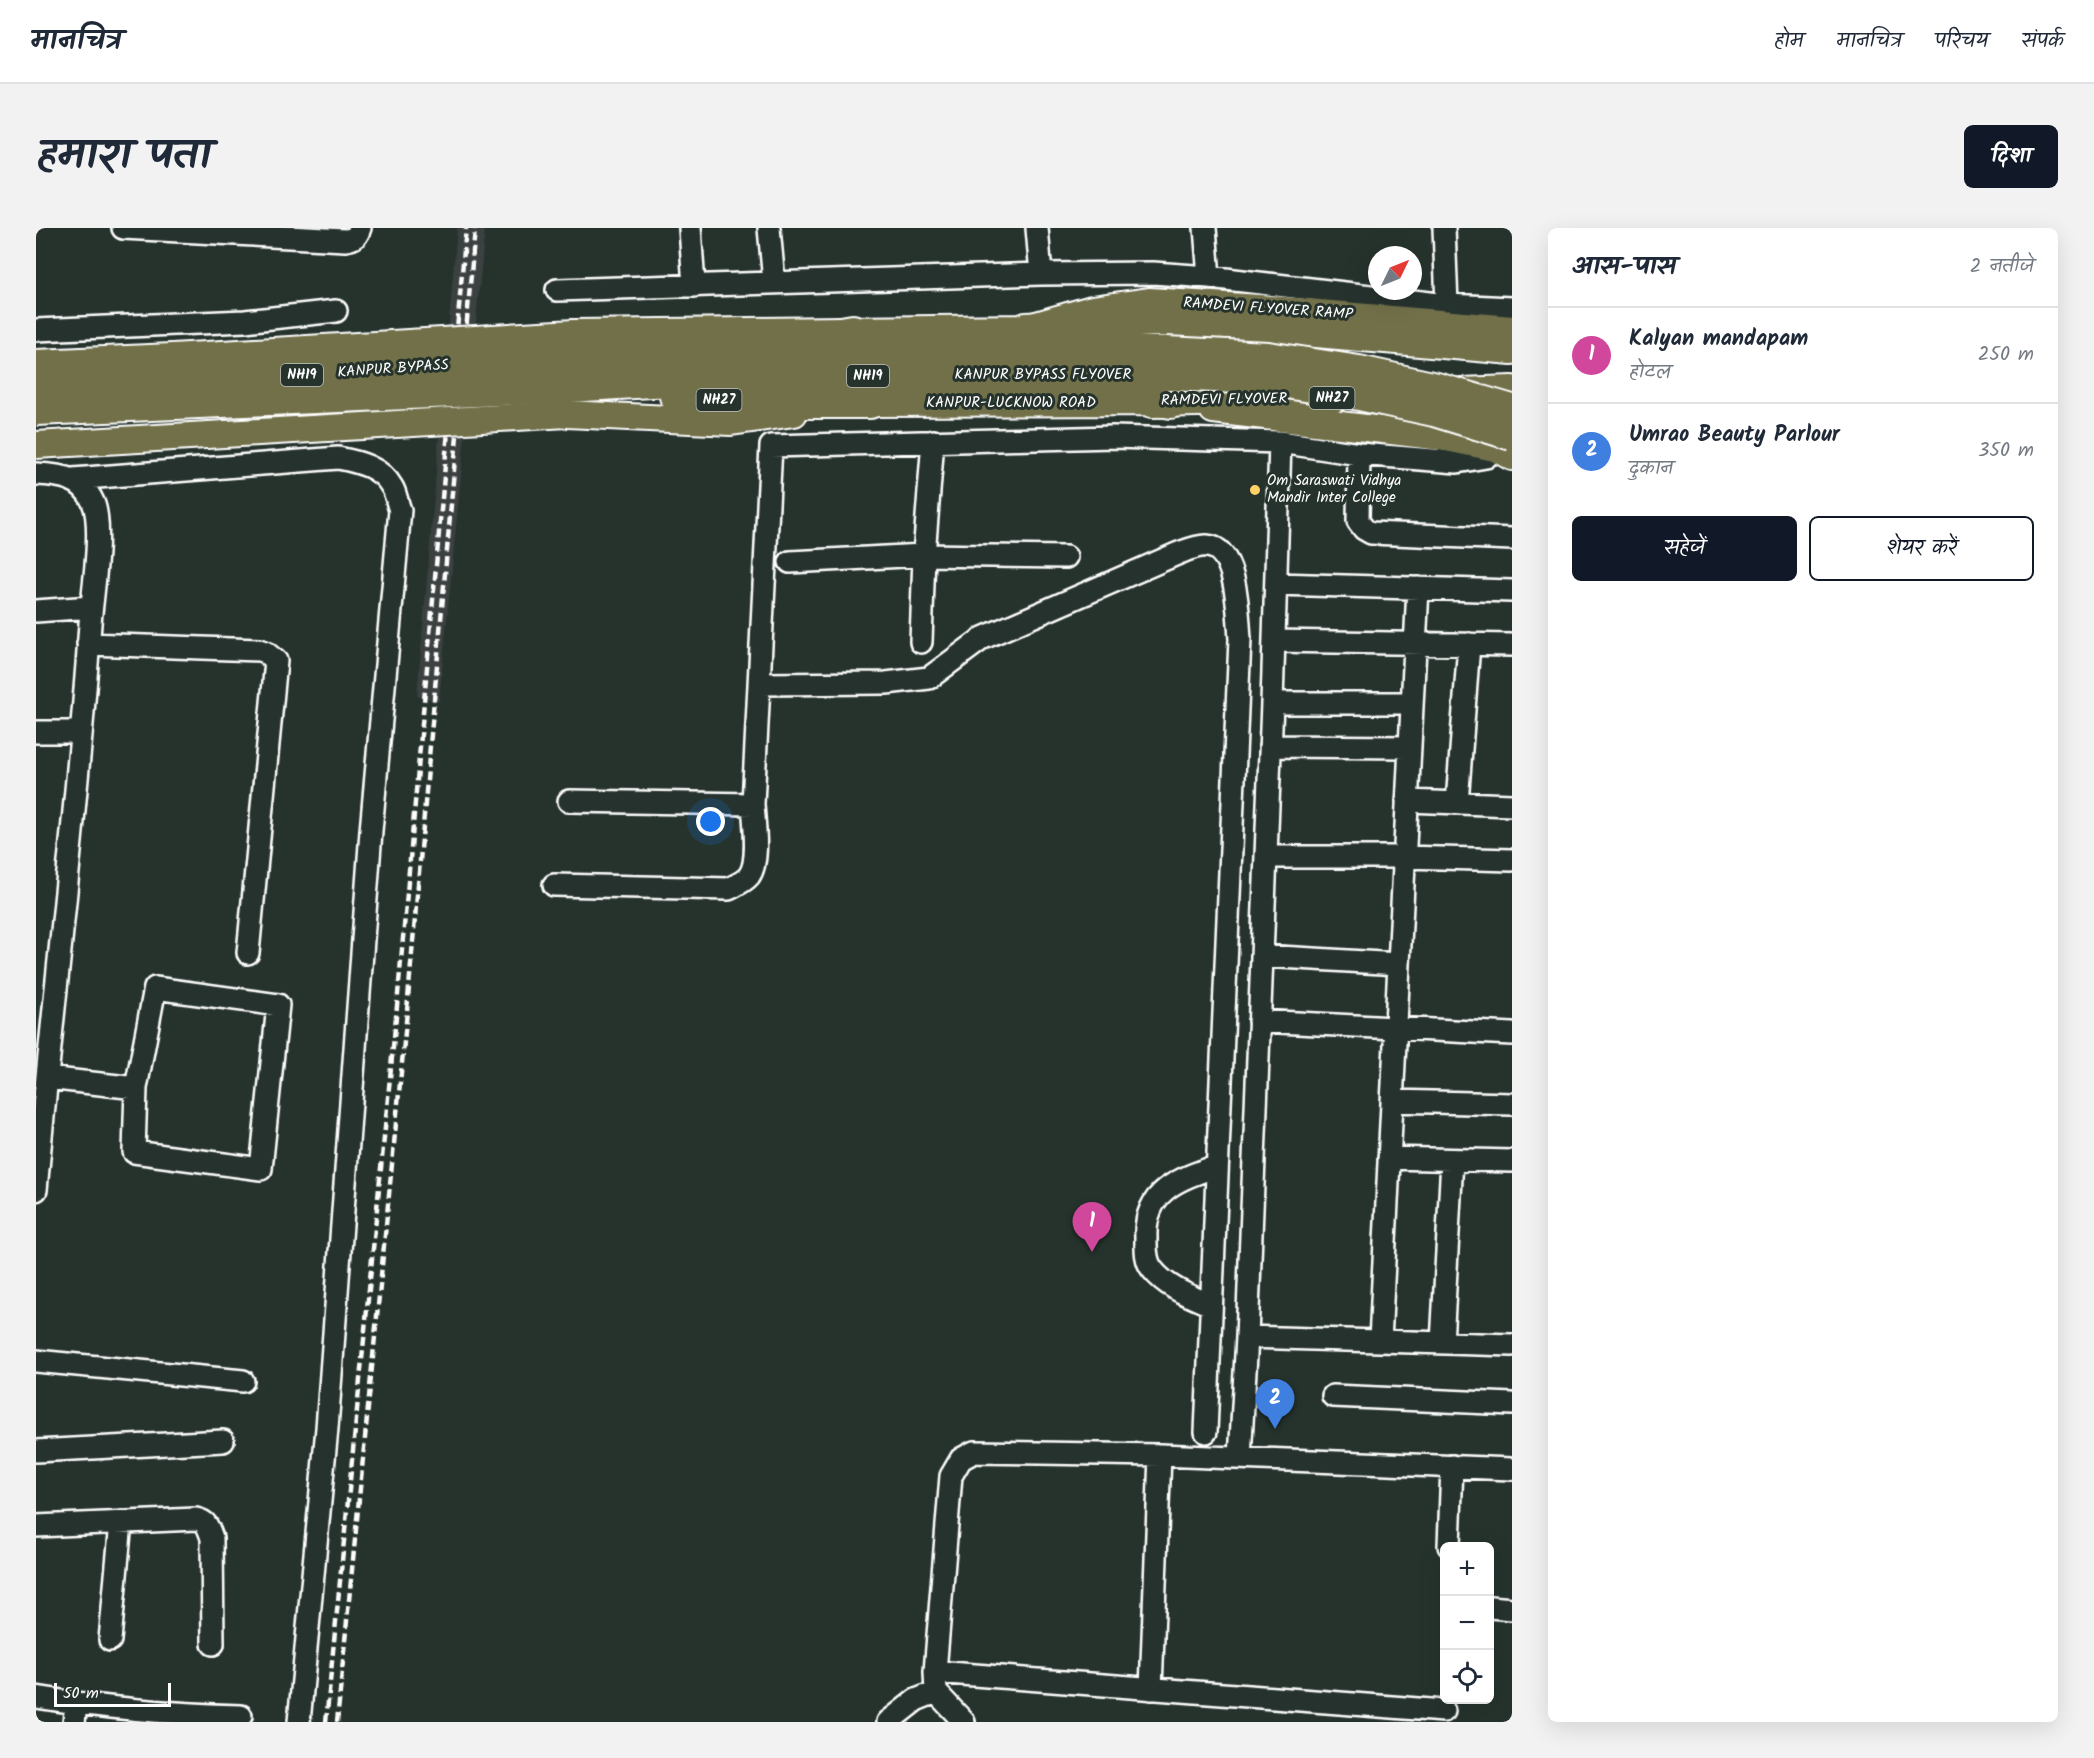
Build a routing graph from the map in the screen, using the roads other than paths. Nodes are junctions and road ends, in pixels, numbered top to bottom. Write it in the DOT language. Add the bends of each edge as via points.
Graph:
graph roads {
  1 [pos="123,228"];
  2 [pos="360,228"];
  3 [pos="690,228"];
  4 [pos="769,228"];
  5 [pos="1037,228"];
  6 [pos="1205,228"];
  7 [pos="1444,228"];
  8 [pos="168,229"];
  9 [pos="1041,274"];
  10 [pos="1209,277"];
  11 [pos="774,282"];
  12 [pos="694,286"];
  13 [pos="557,290"];
  14 [pos="1447,304"];
  15 [pos="1512,308"];
  16 [pos="336,311"];
  17 [pos="1153,311"];
  18 [pos="1026,328"];
  19 [pos="1512,329"];
  20 [pos="36,330"];
  21 [pos="853,330"];
  22 [pos="1512,349"];
  23 [pos="714,352"];
  24 [pos="36,363"];
  25 [pos="1167,364"];
  26 [pos="569,373"];
  27 [pos="36,387"];
  28 [pos="1512,391"];
  29 [pos="1152,402"];
  30 [pos="870,403"];
  31 [pos="36,410"];
  32 [pos="1512,410"];
  33 [pos="933,441"];
  34 [pos="1280,442"];
  35 [pos="36,445"];
  36 [pos="1506,446"];
  37 [pos="1359,454"];
  38 [pos="36,474"];
  39 [pos="74,479"];
  40 [pos="1512,539"];
  41 [pos="924,555"];
  42 [pos="1066,557"];
  43 [pos="790,562"];
  44 [pos="1277,584"];
  45 [pos="1418,588"];
  46 [pos="1512,591"];
  47 [pos="91,607"];
  48 [pos="36,611"];
  49 [pos="1275,641"];
  50 [pos="921,642"];
  51 [pos="1415,642"];
  52 [pos="88,644"];
  53 [pos="1469,644"];
  54 [pos="1512,645"];
  55 [pos="759,684"];
  56 [pos="1272,703"];
  57 [pos="1412,703"];
  58 [pos="36,732"];
  59 [pos="81,732"];
  60 [pos="1270,746"];
  61 [pos="1410,747"];
  62 [pos="569,801"];
  63 [pos="1407,801"];
  64 [pos="1457,803"];
  65 [pos="753,804"];
  66 [pos="1512,805"];
  67 [pos="1266,857"];
  68 [pos="1404,857"];
  69 [pos="1512,860"];
  70 [pos="554,885"];
  71 [pos="248,953"];
  72 [pos="1262,956"];
  73 [pos="1399,964"];
  74 [pos="1259,1021"];
  75 [pos="1396,1028"];
  76 [pos="1512,1034"];
  77 [pos="47,1078"];
  78 [pos="136,1088"];
  79 [pos="1392,1101"];
  80 [pos="1512,1104"];
  81 [pos="38,1151"];
  82 [pos="1389,1158"];
  83 [pos="1452,1160"];
  84 [pos="1512,1161"];
  85 [pos="1217,1166"];
  86 [pos="36,1190"];
  87 [pos="1211,1305"];
  88 [pos="1512,1334"];
  89 [pos="1247,1336"];
  90 [pos="1380,1341"];
  91 [pos="1442,1343"];
  92 [pos="1512,1345"];
  93 [pos="36,1361"];
  94 [pos="243,1381"];
  95 [pos="1333,1396"];
  96 [pos="1512,1404"];
  97 [pos="1206,1432"];
  98 [pos="223,1441"];
  99 [pos="36,1451"];
  100 [pos="1160,1455"];
  101 [pos="1240,1458"];
  102 [pos="1452,1466"];
  103 [pos="1512,1469"];
  104 [pos="122,1522"];
  105 [pos="36,1526"];
  106 [pos="1449,1542"];
  107 [pos="1494,1607"];
  108 [pos="1512,1609"];
  109 [pos="110,1640"];
  110 [pos="213,1644"];
  111 [pos="935,1682"];
  112 [pos="1151,1689"];
  113 [pos="36,1697"];
  114 [pos="1444,1709"];
  115 [pos="75,1713"];
  116 [pos="241,1716"];
  117 [pos="196,1718"];
  118 [pos="299,1722"];
  119 [pos="888,1722"];
  120 [pos="964,1722"];
  1 -- 8 [label="street"];
  2 -- 8 [label="street" via="352,239 345,240"];
  3 -- 12 [label="street"];
  4 -- 11 [label="street"];
  5 -- 9 [label="street"];
  6 -- 10 [label="street"];
  7 -- 14 [label="street"];
  9 -- 10 [label="street"];
  9 -- 11 [label="street"];
  10 -- 14 [label="street"];
  11 -- 12 [label="street"];
  12 -- 13 [label="street"];
  14 -- 15 [label="street"];
  16 -- 20 [label="street" via="245,321"];
  17 -- 18 [label="highway"];
  17 -- 19 [label="main road, RAMDEVI FLYOVER RAMP" via="1260,308"];
  17 -- 22 [label="highway" via="1211,322"];
  18 -- 21 [label="main road"];
  21 -- 23 [label="highway"];
  21 -- 26 [label="main road"];
  23 -- 25 [label="highway, KANPUR BYPASS FLYOVER / NH19"];
  23 -- 26 [label="highway, KANPUR BYPASS / NH19"];
  24 -- 26 [label="main road, bridge" via="172,357"];
  25 -- 26 [label="highway, KANPUR BYPASS FLYOVER / NH19" via="719,378"];
  25 -- 32 [label="highway, KANPUR BYPASS FLYOVER / NH19, bridge" via="1268,357 1359,371"];
  25 -- 36 [label="highway, KANPUR BYPASS FLYOVER / NH19, bridge" via="1350,393 1434,411"];
  26 -- 27 [label="highway, KANPUR BYPASS / NH19, bridge" via="248,378"];
  26 -- 30 [label="highway, NH27" via="750,403"];
  26 -- 31 [label="highway, KANPUR BYPASS / NH19, bridge"];
  26 -- 35 [label="main road, bridge"];
  28 -- 29 [label="highway, RAMDEVI FLYOVER / NH27"];
  29 -- 30 [label="main road, KANPUR-LUCKNOW ROAD / NH27"];
  29 -- 36 [label="main road, KANPUR-LUCKNOW ROAD"];
  33 -- 34 [label="street" via="1113,437"];
  33 -- 41 [label="street"];
  33 -- 55 [label="street" via="771,446"];
  34 -- 37 [label="street"];
  34 -- 44 [label="street"];
  36 -- 37 [label="street" via="1486,457 1457,462"];
  37 -- 40 [label="street" via="1358,521 1371,533"];
  38 -- 39 [label="street"];
  39 -- 47 [label="street" via="94,502 97,521"];
  39 -- 118 [label="street" via="338,458 378,471 393,487 400,510 371,831 327,1428"];
  41 -- 42 [label="street"];
  41 -- 43 [label="street"];
  41 -- 50 [label="street"];
  44 -- 45 [label="street"];
  44 -- 49 [label="street"];
  45 -- 46 [label="street"];
  45 -- 51 [label="street"];
  47 -- 48 [label="street"];
  47 -- 52 [label="street"];
  49 -- 51 [label="street"];
  49 -- 56 [label="street"];
  51 -- 53 [label="street"];
  51 -- 57 [label="street"];
  52 -- 59 [label="street"];
  52 -- 71 [label="street" via="259,651 276,662"];
  53 -- 54 [label="street"];
  53 -- 64 [label="street"];
  55 -- 65 [label="street"];
  55 -- 85 [label="street" via="886,683 929,678 983,638 1179,553 1206,545 1225,557 1233,573 1240,639"];
  56 -- 57 [label="street"];
  56 -- 60 [label="street"];
  57 -- 61 [label="street"];
  58 -- 59 [label="street"];
  59 -- 77 [label="street"];
  60 -- 61 [label="street"];
  60 -- 67 [label="street"];
  61 -- 63 [label="street"];
  62 -- 65 [label="street"];
  63 -- 64 [label="street"];
  63 -- 68 [label="street"];
  64 -- 66 [label="street"];
  65 -- 70 [label="street" via="755,858 751,873 729,889"];
  67 -- 68 [label="street"];
  67 -- 72 [label="street"];
  68 -- 69 [label="street"];
  68 -- 73 [label="street"];
  72 -- 73 [label="street"];
  72 -- 74 [label="street"];
  73 -- 75 [label="street"];
  74 -- 75 [label="street"];
  74 -- 89 [label="street"];
  75 -- 76 [label="street"];
  75 -- 79 [label="street"];
  77 -- 78 [label="street"];
  77 -- 81 [label="street"];
  78 -- 78 [label="street" via="155,988 278,1005 261,1169 134,1152"];
  79 -- 80 [label="street"];
  79 -- 82 [label="street"];
  81 -- 86 [label="street"];
  82 -- 83 [label="street"];
  82 -- 90 [label="street"];
  83 -- 84 [label="street"];
  83 -- 91 [label="street"];
  85 -- 87 [label="street"];
  85 -- 87 [label="street" via="1167,1189 1154,1201 1146,1224 1147,1260 1152,1268 1180,1292"];
  87 -- 97 [label="street"];
  88 -- 92 [label="street"];
  89 -- 90 [label="street"];
  89 -- 101 [label="street"];
  90 -- 91 [label="street"];
  91 -- 92 [label="street"];
  93 -- 94 [label="street"];
  95 -- 96 [label="street"];
  98 -- 99 [label="street"];
  100 -- 101 [label="street"];
  100 -- 111 [label="street" via="982,1451 961,1459 951,1476"];
  100 -- 112 [label="street"];
  101 -- 102 [label="street"];
  102 -- 103 [label="street"];
  102 -- 106 [label="street"];
  104 -- 105 [label="street"];
  104 -- 109 [label="street"];
  104 -- 110 [label="street" via="196,1519 208,1526 212,1538"];
  107 -- 108 [label="street"];
  111 -- 112 [label="street"];
  111 -- 119 [label="street"];
  111 -- 120 [label="street"];
  112 -- 114 [label="street"];
  113 -- 115 [label="street"];
  115 -- 117 [label="street"];
  116 -- 117 [label="street"];
}
